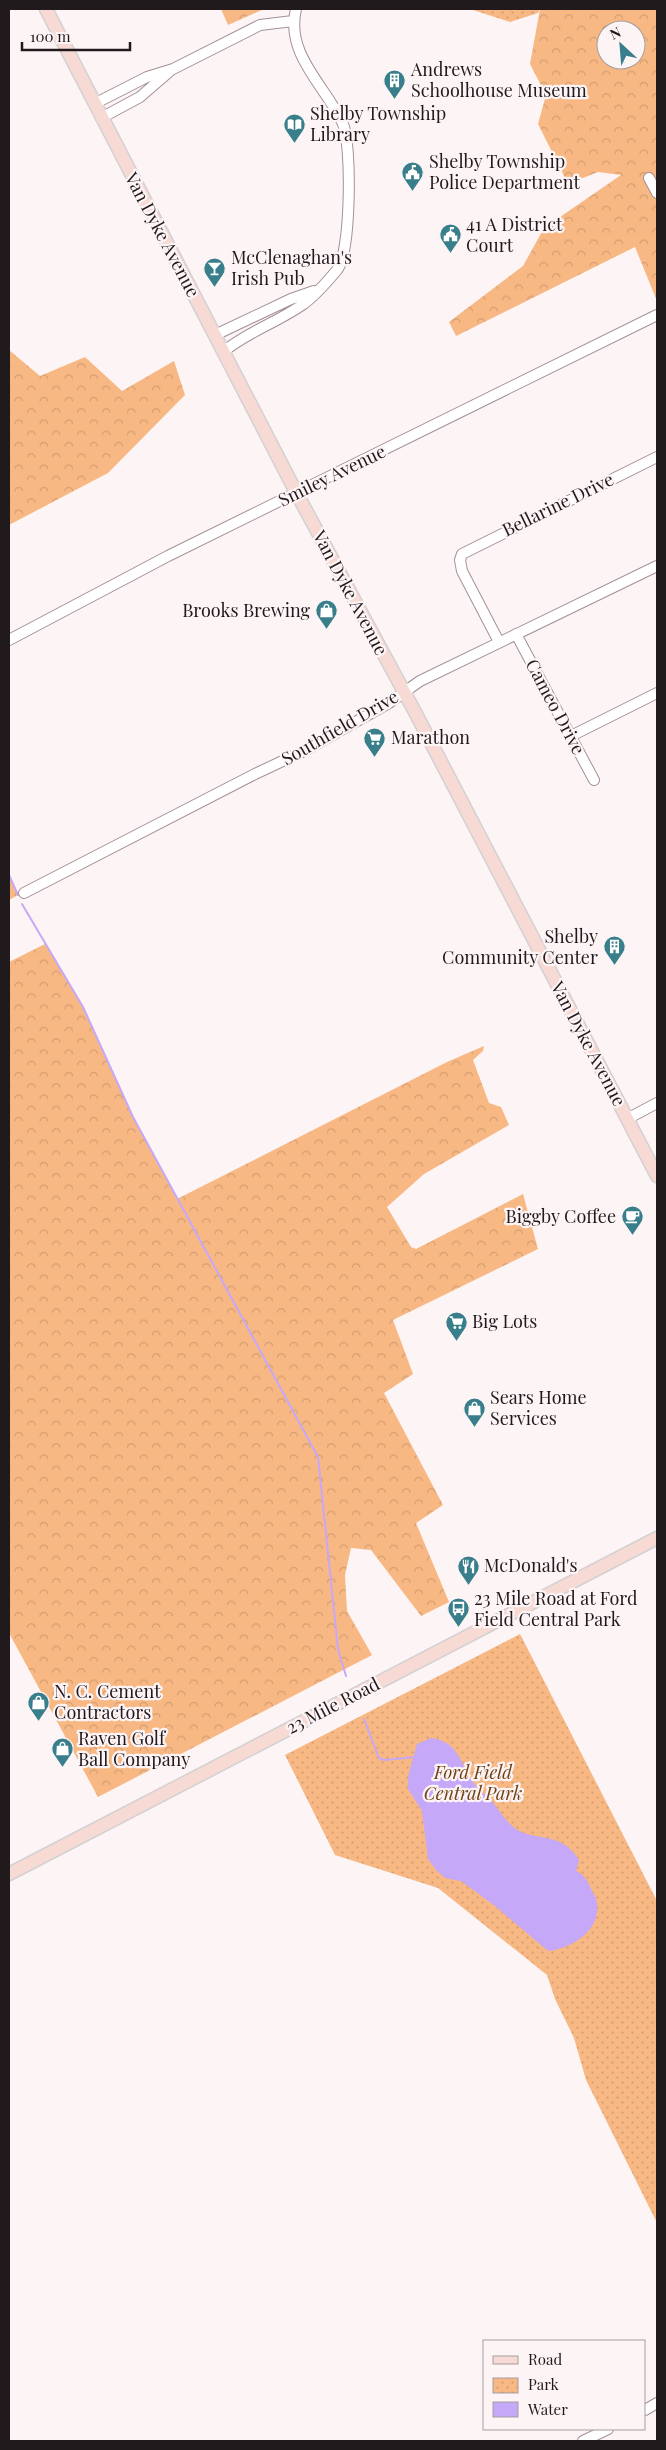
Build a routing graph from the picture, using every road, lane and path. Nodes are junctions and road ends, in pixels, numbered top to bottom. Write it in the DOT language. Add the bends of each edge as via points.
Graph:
graph roads {
  1 [pos="46,9"];
  2 [pos="296,9"];
  3 [pos="293,20"];
  4 [pos="173,69"];
  5 [pos="94,104"];
  6 [pos="102,118"];
  7 [pos="649,178"];
  8 [pos="657,193"];
  9 [pos="317,290"];
  10 [pos="657,316"];
  11 [pos="215,335"];
  12 [pos="223,352"];
  13 [pos="657,457"];
  14 [pos="297,494"];
  15 [pos="657,566"];
  16 [pos="516,634"];
  17 [pos="9,640"];
  18 [pos="500,642"];
  19 [pos="404,692"];
  20 [pos="657,693"];
  21 [pos="571,736"];
  22 [pos="594,780"];
  23 [pos="24,893"];
  24 [pos="657,1103"];
  25 [pos="627,1119"];
  26 [pos="657,1176"];
  27 [pos="657,1538"];
  28 [pos="9,1874"];
  29 [pos="657,2403"];
  30 [pos="646,2409"];
  31 [pos="606,2430"];
  32 [pos="583,2441"];
  1 -- 5 [label="main road, Van Dyke Avenue"];
  2 -- 3 [label="street"];
  3 -- 4 [label="street" via="260,26"];
  3 -- 9 [label="street" via="299,53 337,112 349,143 344,252 339,268"];
  4 -- 5 [label="street" via="147,77"];
  4 -- 6 [label="street" via="140,98"];
  5 -- 6 [label="main road, Van Dyke Avenue"];
  6 -- 11 [label="main road, Van Dyke Avenue"];
  7 -- 8 [label="street"];
  9 -- 11 [label="street"];
  9 -- 12 [label="street" via="303,304 238,340"];
  10 -- 14 [label="street, Smiley Avenue"];
  11 -- 12 [label="main road, Van Dyke Avenue"];
  12 -- 14 [label="main road, Van Dyke Avenue"];
  13 -- 18 [label="street, Bellarine Drive" via="468,549 460,557 462,571"];
  14 -- 17 [label="street, Smiley Avenue" via="168,556"];
  14 -- 19 [label="main road, Van Dyke Avenue"];
  15 -- 16 [label="street, Southfield Drive"];
  16 -- 18 [label="street, Southfield Drive"];
  16 -- 21 [label="street, Cameo Drive"];
  18 -- 19 [label="street, Southfield Drive"];
  19 -- 23 [label="street, Southfield Drive" via="390,704 306,750"];
  19 -- 25 [label="main road, Van Dyke Avenue"];
  20 -- 21 [label="street"];
  21 -- 22 [label="street, Cameo Drive"];
  24 -- 25 [label="street"];
  25 -- 26 [label="main road, Van Dyke Avenue"];
  27 -- 28 [label="main road, 23 Mile Road"];
  29 -- 30 [label="street"];
  31 -- 32 [label="street"];
}
